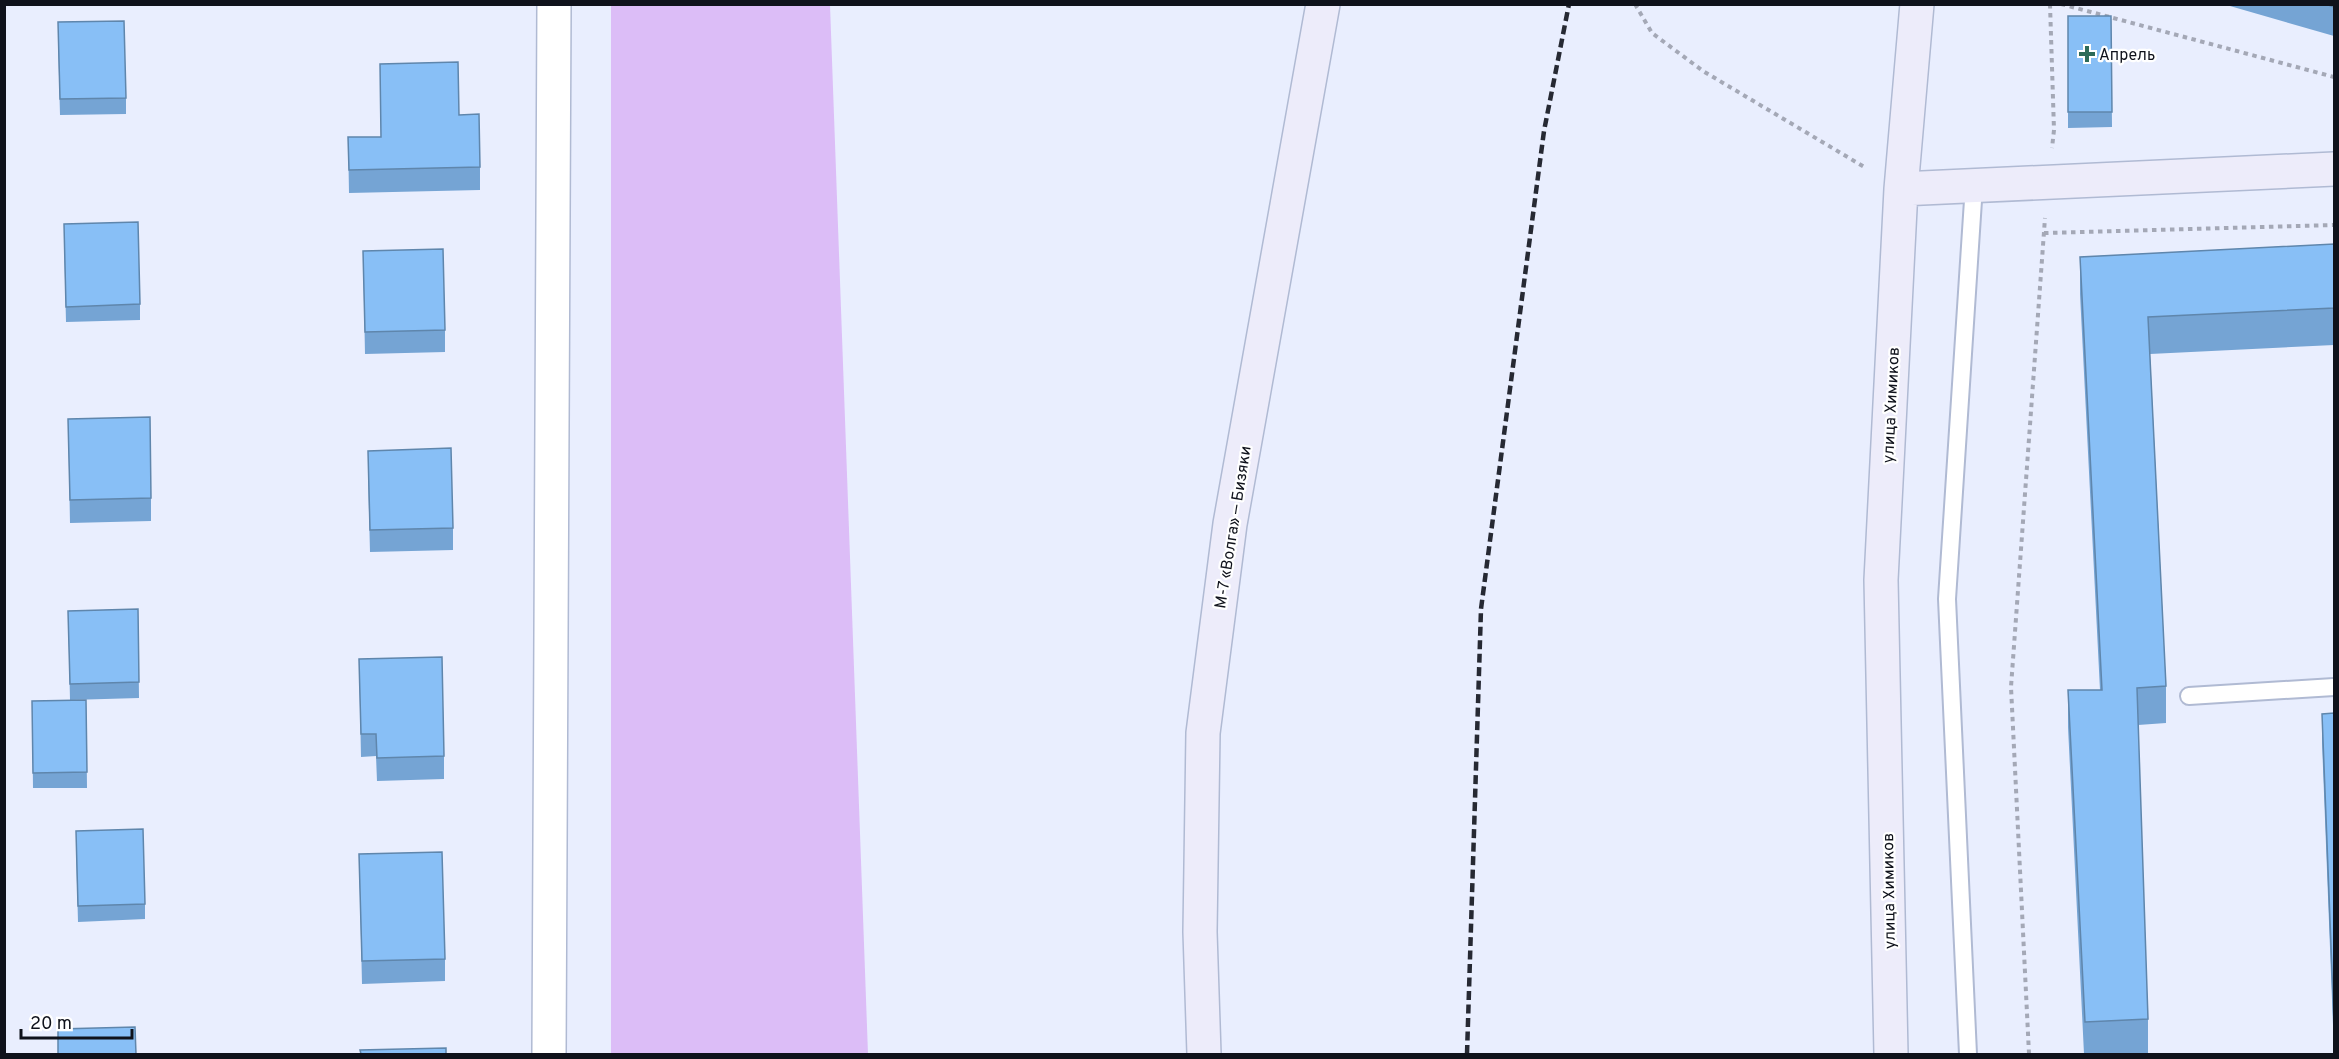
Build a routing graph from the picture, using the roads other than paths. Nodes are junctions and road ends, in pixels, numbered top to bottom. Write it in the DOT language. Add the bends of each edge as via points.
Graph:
graph roads {
  1 [pos="554,4"];
  2 [pos="1323,4"];
  3 [pos="1917,4"];
  4 [pos="2334,169"];
  5 [pos="1974,185"];
  6 [pos="1901,189"];
  7 [pos="2334,687"];
  8 [pos="2188,696"];
  9 [pos="549,1054"];
  10 [pos="1204,1054"];
  11 [pos="1891,1054"];
  12 [pos="1968,1054"];
  1 -- 9 [label="street"];
  2 -- 10 [label="main road, М-7 «Волга» — Бизяки" via="1230,524 1203,733 1200,932"];
  3 -- 6 [label="main road, улица Химиков"];
  4 -- 5 [label="main road"];
  5 -- 6 [label="main road"];
  5 -- 12 [label="lane" via="1947,600"];
  6 -- 11 [label="main road, улица Химиков" via="1881,580"];
  7 -- 8 [label="lane"];
}
